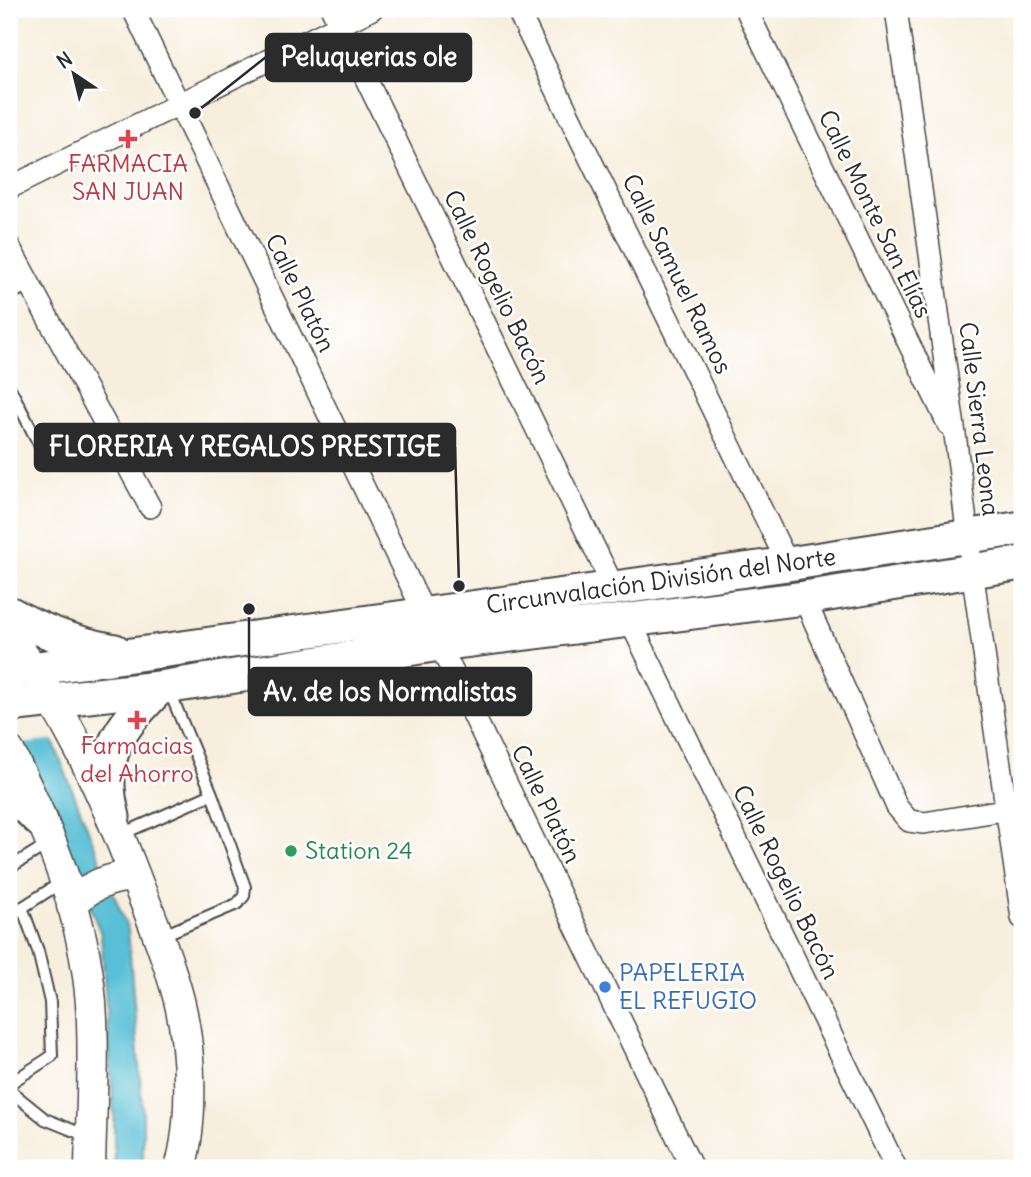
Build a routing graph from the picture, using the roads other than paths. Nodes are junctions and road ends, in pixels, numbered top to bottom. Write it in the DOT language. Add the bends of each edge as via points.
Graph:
graph roads {
  1 [pos="133,9"];
  2 [pos="372,9"];
  3 [pos="517,9"];
  4 [pos="746,9"];
  5 [pos="896,9"];
  6 [pos="336,17"];
  7 [pos="179,104"];
  8 [pos="9,188"];
  9 [pos="9,246"];
  10 [pos="31,284"];
  11 [pos="9,295"];
  12 [pos="9,386"];
  13 [pos="110,435"];
  14 [pos="956,442"];
  15 [pos="150,507"];
  16 [pos="1022,528"];
  17 [pos="967,536"];
  18 [pos="1022,563"];
  19 [pos="788,564"];
  20 [pos="972,570"];
  21 [pos="614,588"];
  22 [pos="804,598"];
  23 [pos="9,613"];
  24 [pos="425,613"];
  25 [pos="629,619"];
  26 [pos="9,635"];
  27 [pos="440,644"];
  28 [pos="145,653"];
  29 [pos="21,671"];
  30 [pos="164,687"];
  31 [pos="51,700"];
  32 [pos="9,705"];
  33 [pos="9,751"];
  34 [pos="9,791"];
  35 [pos="212,794"];
  36 [pos="1015,808"];
  37 [pos="116,826"];
  38 [pos="46,831"];
  39 [pos="9,868"];
  40 [pos="129,877"];
  41 [pos="72,894"];
  42 [pos="22,907"];
  43 [pos="9,916"];
  44 [pos="1022,918"];
  45 [pos="159,937"];
  46 [pos="9,1084"];
  47 [pos="9,1090"];
  48 [pos="90,1137"];
  49 [pos="90,1168"];
  50 [pos="180,1168"];
  51 [pos="692,1168"];
  52 [pos="896,1168"];
  1 -- 7 [label="street, Calle Platón"];
  2 -- 6 [label="street"];
  3 -- 19 [label="street, Calle Samuel Ramos"];
  4 -- 14 [label="street, Calle Monte San Elías"];
  5 -- 14 [label="street, Calle Sierra Leona"];
  6 -- 7 [label="street"];
  6 -- 21 [label="street, Calle Rogelio Bacón"];
  7 -- 8 [label="street"];
  7 -- 24 [label="street, Calle Platón"];
  9 -- 10 [label="street"];
  10 -- 11 [label="lane"];
  10 -- 13 [label="street"];
  12 -- 13 [label="lane" via="43,452 51,457"];
  13 -- 15 [label="street"];
  14 -- 17 [label="street, Calle Sierra Leona"];
  16 -- 17 [label="main road, Circunvalación División del Norte"];
  17 -- 19 [label="main road, Circunvalación División del Norte"];
  17 -- 20 [label="street, Calle Sierra Leona"];
  18 -- 20 [label="main road, Circunvalación División del Norte"];
  19 -- 21 [label="main road, Circunvalación División del Norte"];
  20 -- 22 [label="main road, Circunvalación División del Norte"];
  20 -- 36 [label="street, Calle Sierra Leona"];
  21 -- 24 [label="main road, Circunvalación División del Norte"];
  22 -- 25 [label="main road, Circunvalación División del Norte"];
  22 -- 36 [label="street" via="897,807 909,821 924,823"];
  23 -- 28 [label="main road" via="84,645"];
  24 -- 27 [label="street, Calle Platón"];
  24 -- 28 [label="main road, Circunvalación División del Norte"];
  25 -- 27 [label="main road, Circunvalación División del Norte"];
  25 -- 52 [label="street, Calle Rogelio Bacón"];
  26 -- 29 [label="street"];
  27 -- 30 [label="main road, Circunvalación División del Norte"];
  27 -- 51 [label="street, Calle Platón"];
  28 -- 29 [label="main road, Circunvalación División del Norte"];
  29 -- 31 [label="street"];
  30 -- 31 [label="main road, Circunvalación División del Norte"];
  30 -- 35 [label="lane"];
  30 -- 37 [label="main road" via="129,719 113,749 107,783"];
  31 -- 32 [label="main road, Circunvalación División del Norte"];
  31 -- 37 [label="street"];
  33 -- 38 [label="street"];
  34 -- 38 [label="main road"];
  35 -- 37 [label="lane"];
  35 -- 45 [label="lane" via="245,887 244,896 237,904"];
  36 -- 44 [label="street, Calle Sierra Leona"];
  37 -- 40 [label="street"];
  38 -- 39 [label="lane"];
  38 -- 41 [label="street"];
  40 -- 41 [label="street"];
  40 -- 45 [label="street"];
  41 -- 42 [label="lane"];
  41 -- 48 [label="street" via="91,1005"];
  42 -- 43 [label="lane"];
  42 -- 46 [label="lane" via="50,1002 52,1056"];
  45 -- 50 [label="street" via="179,1001 190,1083"];
  47 -- 48 [label="lane" via="45,1119"];
  48 -- 49 [label="street"];
}
